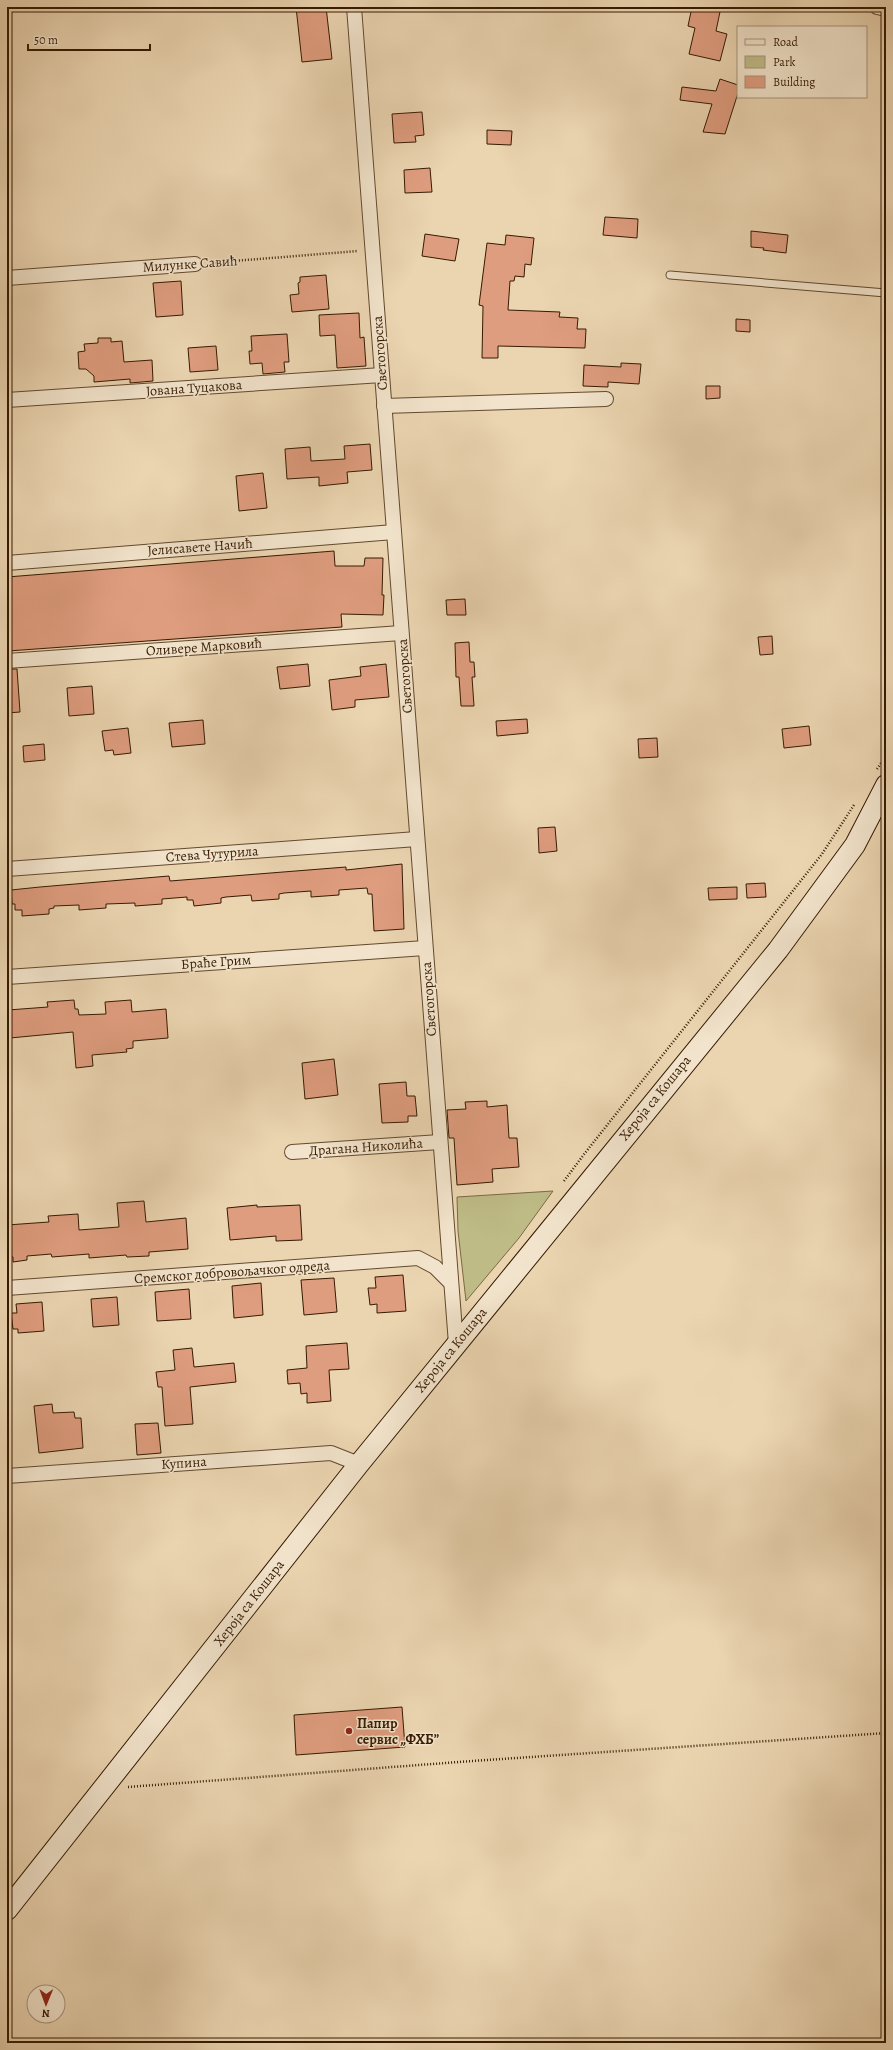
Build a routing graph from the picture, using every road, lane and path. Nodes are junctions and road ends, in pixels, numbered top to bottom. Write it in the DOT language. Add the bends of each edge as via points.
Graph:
graph roads {
  1 [pos="354,7"];
  2 [pos="877,7"];
  3 [pos="886,9"];
  4 [pos="372,250"];
  5 [pos="195,264"];
  6 [pos="670,275"];
  7 [pos="7,278"];
  8 [pos="886,293"];
  9 [pos="382,375"];
  10 [pos="606,399"];
  11 [pos="7,400"];
  12 [pos="384,406"];
  13 [pos="394,532"];
  14 [pos="7,563"];
  15 [pos="401,632"];
  16 [pos="7,661"];
  17 [pos="886,785"];
  18 [pos="417,839"];
  19 [pos="7,869"];
  20 [pos="425,948"];
  21 [pos="7,977"];
  22 [pos="440,1142"];
  23 [pos="292,1152"];
  24 [pos="450,1282"];
  25 [pos="7,1288"];
  26 [pos="456,1344"];
  27 [pos="359,1464"];
  28 [pos="7,1476"];
  29 [pos="886,1733"];
  30 [pos="101,1789"];
  31 [pos="7,1910"];
  1 -- 4 [label="street, Светогорска"];
  2 -- 3 [label="street"];
  4 -- 5 [label="path, Милунке Савић"];
  4 -- 9 [label="street, Светогорска"];
  5 -- 7 [label="street, Милунке Савић"];
  6 -- 8 [label="lane"];
  9 -- 11 [label="street, Јована Туцакова"];
  9 -- 12 [label="street, Светогорска"];
  10 -- 12 [label="street"];
  12 -- 13 [label="street, Светогорска"];
  13 -- 14 [label="street, Јелисавете Начић"];
  13 -- 15 [label="street, Светогорска"];
  15 -- 16 [label="street, Оливере Марковић"];
  15 -- 18 [label="street, Светогорска"];
  17 -- 26 [label="street, Хероја са Кошара" via="855,845 778,950"];
  18 -- 19 [label="street, Стева Чутурила"];
  18 -- 20 [label="street, Светогорска"];
  20 -- 21 [label="street, Браће Грим"];
  20 -- 22 [label="street, Светогорска"];
  22 -- 23 [label="street, Драгана Николића"];
  22 -- 24 [label="street, Светогорска"];
  24 -- 25 [label="street, Сремског добровољачког одреда" via="435,1267 418,1258"];
  24 -- 26 [label="street, Светогорска"];
  26 -- 27 [label="street, Хероја са Кошара"];
  27 -- 28 [label="street, Купина" via="331,1453"];
  27 -- 30 [label="street, Хероја са Кошара"];
  29 -- 30 [label="path"];
  30 -- 31 [label="street, Хероја са Кошара"];
}
